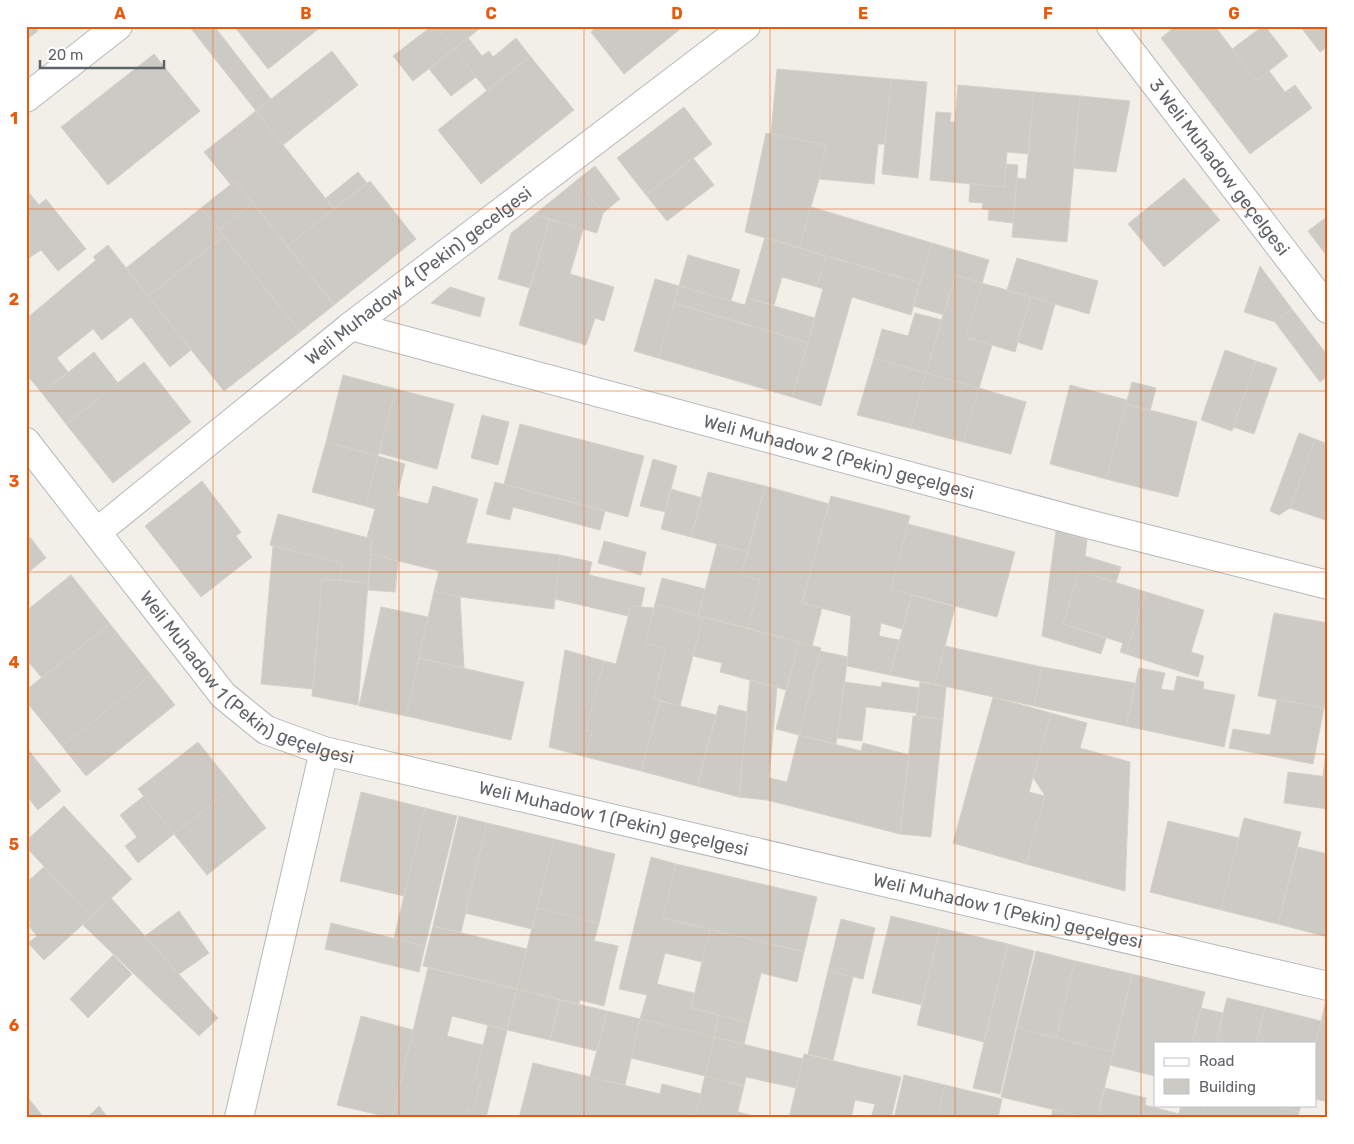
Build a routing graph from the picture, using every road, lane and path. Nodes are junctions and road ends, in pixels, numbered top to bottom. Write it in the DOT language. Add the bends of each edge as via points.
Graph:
graph roads {
  1 [pos="118,26"];
  2 [pos="746,26"];
  3 [pos="1111,26"];
  4 [pos="26,98"];
  5 [pos="1328,308"];
  6 [pos="351,326"];
  7 [pos="26,442"];
  8 [pos="97,532"];
  9 [pos="1328,585"];
  10 [pos="324,751"];
  11 [pos="1328,986"];
  12 [pos="239,1118"];
  1 -- 4 [label="street"];
  2 -- 6 [label="street, Weli Muhadow 4 (Pekin) gecelgesi"];
  3 -- 5 [label="street, 3 Weli Muhadow geçelgesi"];
  6 -- 8 [label="street, Weli Muhadow 4 (Pekin) gecelgesi"];
  6 -- 9 [label="street, Weli Muhadow 2 (Pekin) geçelgesi"];
  7 -- 8 [label="street, Weli Muhadow 1 (Pekin) geçelgesi"];
  8 -- 10 [label="street, Weli Muhadow 1 (Pekin) geçelgesi" via="223,695 266,730"];
  10 -- 11 [label="street, Weli Muhadow 1 (Pekin) geçelgesi"];
  10 -- 12 [label="street"];
}
